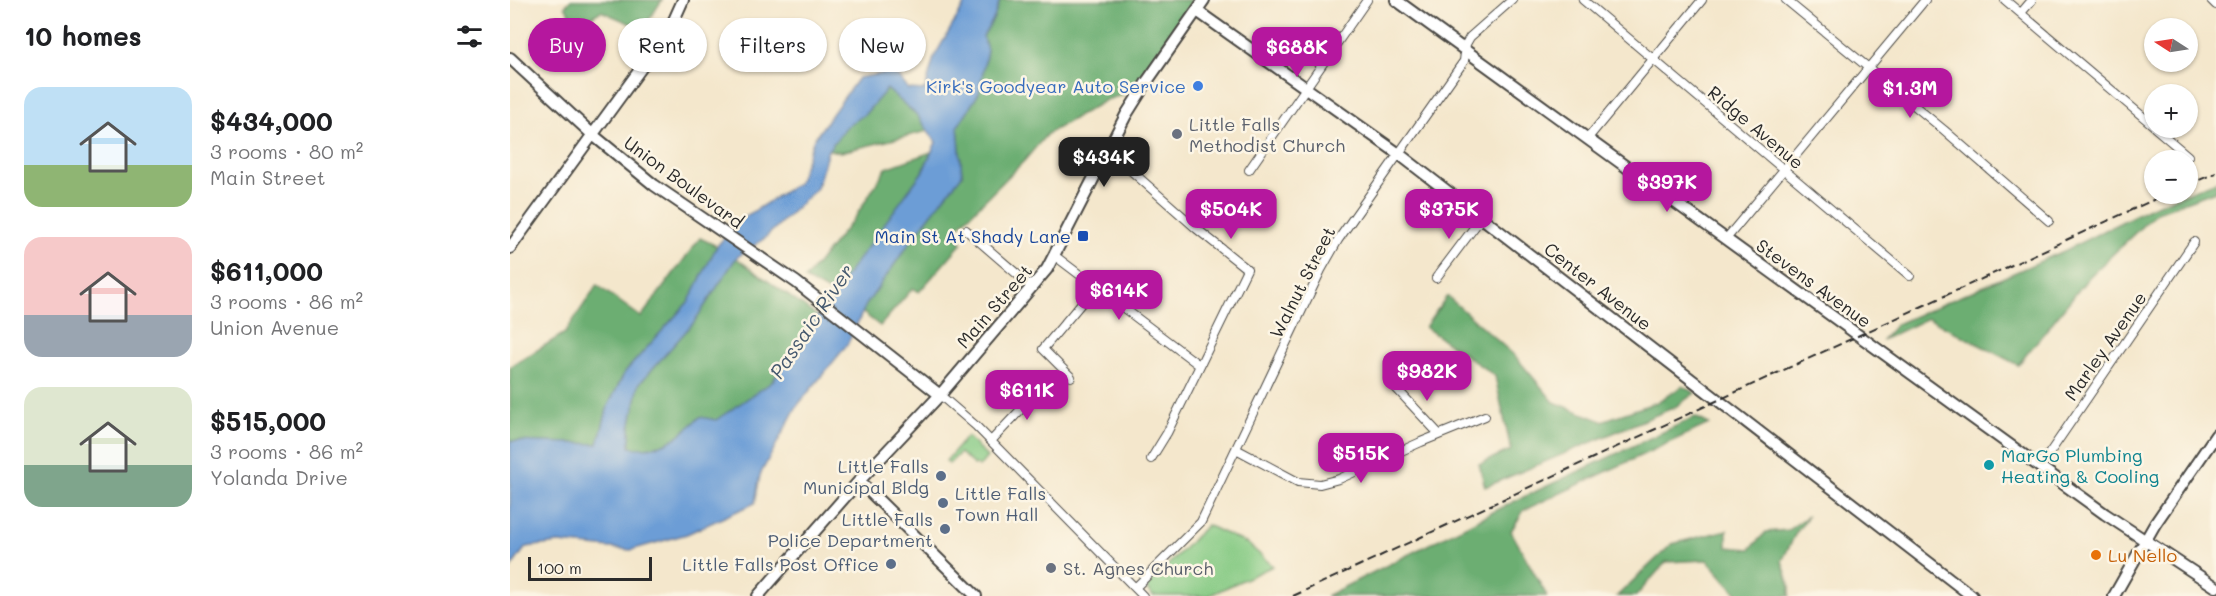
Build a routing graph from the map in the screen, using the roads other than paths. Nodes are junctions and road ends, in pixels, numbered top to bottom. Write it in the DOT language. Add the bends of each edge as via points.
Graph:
graph roads {
  1 [pos="683,0"];
  2 [pos="1204,0"];
  3 [pos="1366,0"];
  4 [pos="1396,0"];
  5 [pos="1512,0"];
  6 [pos="1583,0"];
  7 [pos="1702,0"];
  8 [pos="1786,0"];
  9 [pos="1925,0"];
  10 [pos="2005,0"];
  11 [pos="2032,0"];
  12 [pos="2211,0"];
  13 [pos="2216,5"];
  14 [pos="1197,12"];
  15 [pos="2021,13"];
  16 [pos="1466,50"];
  17 [pos="510,58"];
  18 [pos="1653,60"];
  19 [pos="1867,68"];
  20 [pos="1306,88"];
  21 [pos="2144,118"];
  22 [pos="593,135"];
  23 [pos="1588,138"];
  24 [pos="2168,138"];
  25 [pos="2181,150"];
  26 [pos="1105,154"];
  27 [pos="1399,154"];
  28 [pos="1249,170"];
  29 [pos="1783,170"];
  30 [pos="1482,217"];
  31 [pos="2049,221"];
  32 [pos="966,230"];
  33 [pos="1726,239"];
  34 [pos="2194,242"];
  35 [pos="510,248"];
  36 [pos="1055,256"];
  37 [pos="1910,276"];
  38 [pos="1436,278"];
  39 [pos="1032,287"];
  40 [pos="1095,287"];
  41 [pos="1200,365"];
  42 [pos="1071,377"];
  43 [pos="1044,384"];
  44 [pos="1396,388"];
  45 [pos="940,395"];
  46 [pos="1485,416"];
  47 [pos="1439,434"];
  48 [pos="2216,435"];
  49 [pos="991,441"];
  50 [pos="1236,450"];
  51 [pos="1150,459"];
  52 [pos="2040,467"];
  53 [pos="859,481"];
  54 [pos="2144,541"];
  55 [pos="2216,587"];
  56 [pos="1135,588"];
  57 [pos="758,596"];
  58 [pos="976,596"];
  59 [pos="1143,596"];
  60 [pos="1972,596"];
  61 [pos="2114,596"];
  1 -- 22 [label="main road" via="655,49"];
  2 -- 14 [label="main road, Main Street"];
  3 -- 20 [label="street"];
  4 -- 16 [label="main road, Stevens Avenue"];
  5 -- 16 [label="street, Walnut Street" via="1470,37"];
  6 -- 18 [label="street, Ridge Avenue"];
  7 -- 18 [label="street"];
  8 -- 19 [label="street"];
  9 -- 19 [label="street"];
  10 -- 15 [label="street"];
  11 -- 15 [label="street"];
  12 -- 13 [label="street"];
  14 -- 20 [label="main road, Center Avenue"];
  14 -- 26 [label="main road, Main Street" via="1148,80"];
  15 -- 21 [label="street"];
  16 -- 23 [label="main road, Stevens Avenue"];
  16 -- 27 [label="street, Walnut Street" via="1464,61"];
  17 -- 22 [label="main road, Union Boulevard"];
  18 -- 23 [label="street"];
  18 -- 29 [label="street, Ridge Avenue"];
  19 -- 29 [label="street"];
  19 -- 31 [label="street"];
  20 -- 27 [label="main road, Center Avenue"];
  20 -- 28 [label="street"];
  22 -- 35 [label="main road"];
  22 -- 45 [label="main road, Union Boulevard" via="654,185 796,282"];
  23 -- 33 [label="main road, Stevens Avenue"];
  24 -- 25 [label="street"];
  26 -- 36 [label="main road, Main Street"];
  26 -- 41 [label="street" via="1128,168 1247,268"];
  27 -- 30 [label="main road, Center Avenue"];
  27 -- 50 [label="street, Walnut Street" via="1330,253"];
  29 -- 33 [label="street"];
  29 -- 37 [label="street, Ridge Avenue"];
  30 -- 38 [label="street"];
  30 -- 60 [label="main road, Center Avenue"];
  32 -- 39 [label="street"];
  33 -- 52 [label="main road, Stevens Avenue"];
  34 -- 52 [label="street, Marley Avenue"];
  36 -- 39 [label="main road, Main Street"];
  36 -- 40 [label="street"];
  39 -- 45 [label="main road, Main Street"];
  40 -- 41 [label="street"];
  40 -- 42 [label="street" via="1043,350"];
  41 -- 51 [label="street"];
  43 -- 49 [label="street"];
  44 -- 47 [label="street"];
  45 -- 49 [label="street"];
  45 -- 53 [label="main road, Main Street"];
  46 -- 47 [label="street"];
  47 -- 50 [label="street" via="1320,484 1298,482"];
  48 -- 54 [label="main road"];
  49 -- 56 [label="street"];
  50 -- 56 [label="street, Walnut Street" via="1201,522"];
  52 -- 54 [label="main road, Stevens Avenue"];
  53 -- 57 [label="main road, Main Street"];
  53 -- 58 [label="main road"];
  54 -- 55 [label="main road, Stevens Avenue"];
  54 -- 61 [label="main road"];
  56 -- 59 [label="street"];
}
